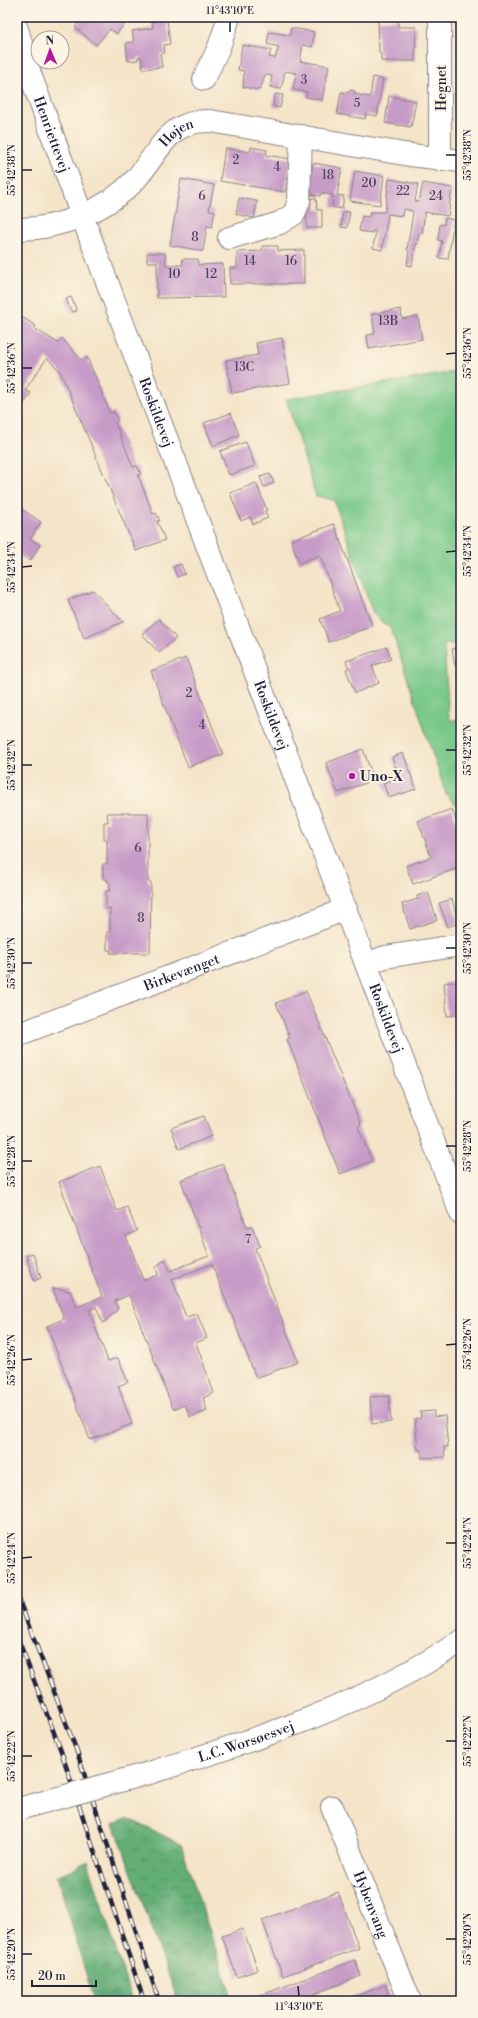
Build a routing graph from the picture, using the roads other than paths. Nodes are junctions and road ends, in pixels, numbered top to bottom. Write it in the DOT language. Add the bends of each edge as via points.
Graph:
graph roads {
  1 [pos="229,17"];
  2 [pos="440,17"];
  3 [pos="17,28"];
  4 [pos="204,80"];
  5 [pos="301,136"];
  6 [pos="451,160"];
  7 [pos="82,216"];
  8 [pos="17,228"];
  9 [pos="229,238"];
  10 [pos="346,909"];
  11 [pos="461,944"];
  12 [pos="366,964"];
  13 [pos="17,1035"];
  14 [pos="461,1214"];
  15 [pos="461,1641"];
  16 [pos="332,1807"];
  17 [pos="19,1808"];
  18 [pos="410,2001"];
  1 -- 4 [label="street"];
  2 -- 6 [label="street, Hegnet"];
  3 -- 7 [label="street, Henriettevej" via="30,74"];
  5 -- 6 [label="street, Højen"];
  5 -- 7 [label="street, Højen" via="210,121 184,124 169,135 120,194"];
  5 -- 9 [label="street" via="299,201 294,214 280,223"];
  7 -- 8 [label="street, Højen" via="37,229"];
  7 -- 10 [label="street, Roskildevej"];
  10 -- 12 [label="street, Roskildevej"];
  10 -- 13 [label="street, Birkevænget"];
  11 -- 12 [label="street" via="385,957"];
  12 -- 14 [label="street, Roskildevej"];
  15 -- 17 [label="street, L.C. Worsøesvej, bridge" via="353,1702 239,1746"];
  16 -- 18 [label="street, Hybenvang"];
}
